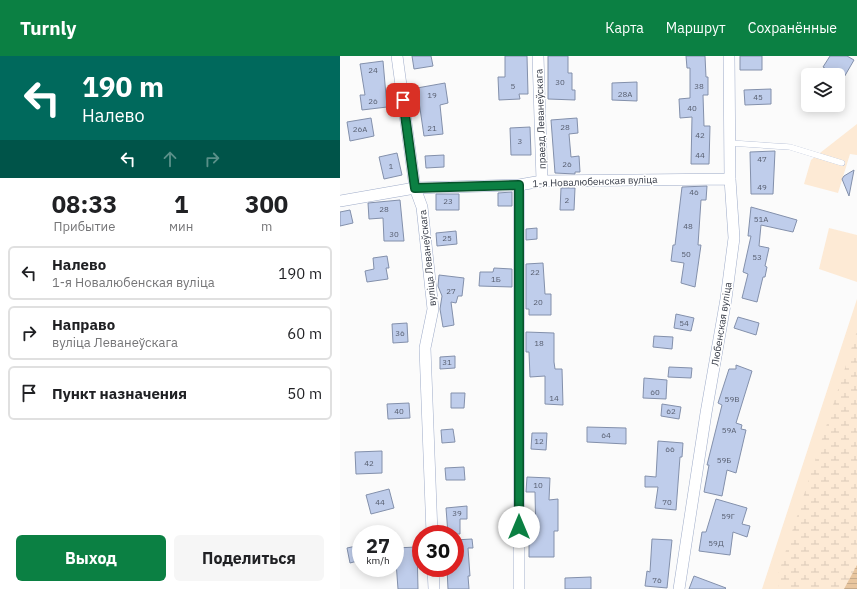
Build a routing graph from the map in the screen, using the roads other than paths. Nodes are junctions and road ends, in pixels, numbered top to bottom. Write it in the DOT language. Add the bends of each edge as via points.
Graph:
graph roads {
  1 [pos="397,56"];
  2 [pos="538,56"];
  3 [pos="729,56"];
  4 [pos="730,143"];
  5 [pos="842,164"];
  6 [pos="730,179"];
  7 [pos="542,181"];
  8 [pos="519,185"];
  9 [pos="415,188"];
  10 [pos="340,202"];
  11 [pos="432,525"];
  12 [pos="434,577"];
  13 [pos="434,589"];
  14 [pos="519,589"];
  15 [pos="679,589"];
  1 -- 9 [label="street, вуліца Леванеўскага"];
  2 -- 7 [label="street, праезд Леванеўскага"];
  3 -- 4 [label="street, Любенская вуліца"];
  4 -- 5 [label="lane" via="790,147"];
  4 -- 6 [label="street, Любенская вуліца"];
  6 -- 7 [label="street, 1-я Новалюбенская вуліца"];
  6 -- 15 [label="street, Любенская вуліца" via="734,238"];
  7 -- 8 [label="street, 1-я Новалюбенская вуліца"];
  8 -- 9 [label="street, 1-я Новалюбенская вуліца"];
  8 -- 14 [label="street"];
  9 -- 10 [label="street, 1-я Новалюбенская вуліца"];
  9 -- 11 [label="street, вуліца Леванеўскага" via="422,207 433,309 425,348"];
  12 -- 13 [label="street"];
}
